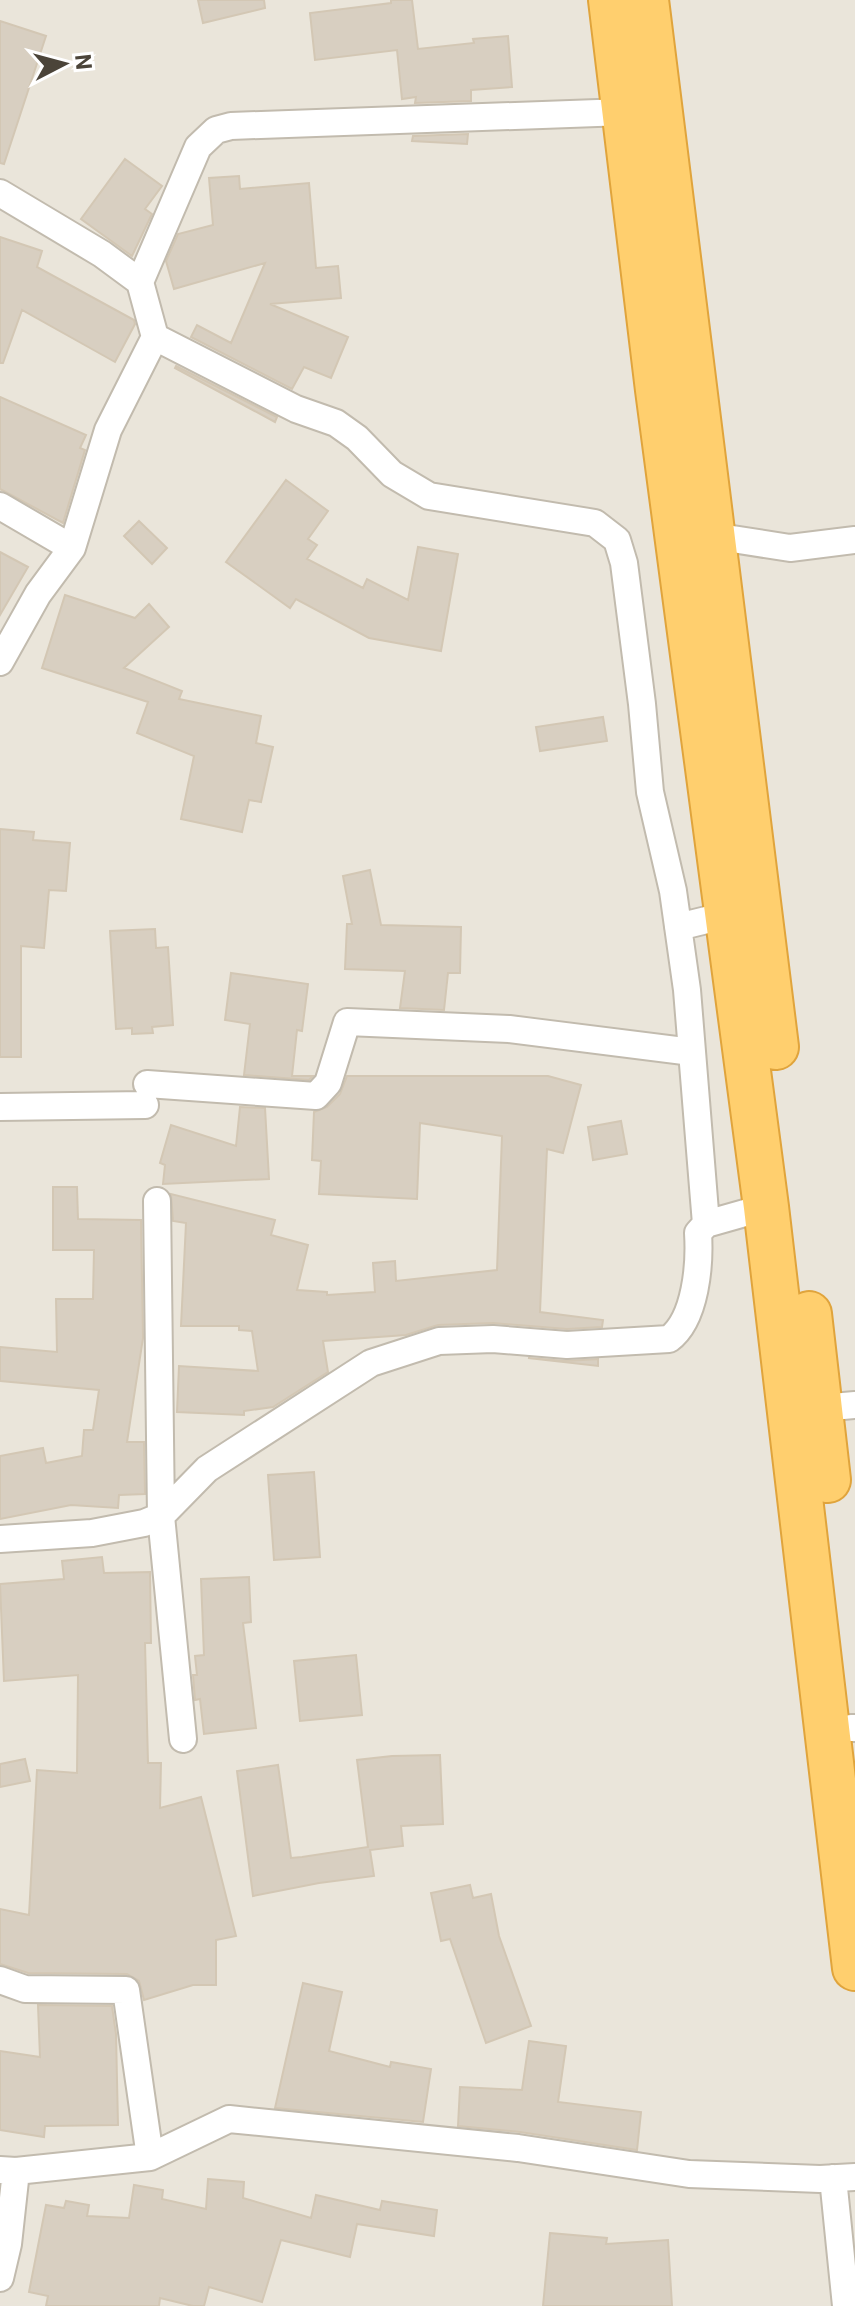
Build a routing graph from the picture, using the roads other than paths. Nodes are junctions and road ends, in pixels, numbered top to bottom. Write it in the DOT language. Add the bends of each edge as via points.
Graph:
graph roads {
  1 [pos="611,0"];
  2 [pos="646,0"];
  3 [pos="625,112"];
  4 [pos="0,193"];
  5 [pos="140,282"];
  6 [pos="155,337"];
  7 [pos="0,506"];
  8 [pos="713,536"];
  9 [pos="855,540"];
  10 [pos="72,548"];
  11 [pos="0,662"];
  12 [pos="727,915"];
  13 [pos="678,927"];
  14 [pos="692,1052"];
  15 [pos="763,1066"];
  16 [pos="0,1107"];
  17 [pos="157,1201"];
  18 [pos="766,1207"];
  19 [pos="706,1224"];
  20 [pos="838,1406"];
  21 [pos="161,1516"];
  22 [pos="0,1539"];
  23 [pos="854,1737"];
  24 [pos="183,1739"];
  25 [pos="855,1968"];
  26 [pos="0,1980"];
  27 [pos="150,2157"];
  28 [pos="8,2170"];
  29 [pos="844,2178"];
  30 [pos="0,2278"];
  31 [pos="846,2306"];
  1 -- 3 [label="highway"];
  2 -- 8 [label="highway"];
  3 -- 5 [label="street" via="216,130 198,147"];
  3 -- 12 [label="highway"];
  4 -- 5 [label="street"];
  5 -- 6 [label="street"];
  6 -- 10 [label="street" via="108,430"];
  6 -- 13 [label="street" via="296,409 336,423 392,474 429,496 595,523 617,540 650,792"];
  7 -- 10 [label="street"];
  8 -- 9 [label="street" via="790,548"];
  8 -- 15 [label="highway"];
  10 -- 11 [label="street" via="38,594"];
  12 -- 13 [label="street"];
  12 -- 15 [label="highway"];
  13 -- 14 [label="street"];
  14 -- 16 [label="street" via="509,1029 347,1022 328,1083 316,1096 146,1094"];
  14 -- 19 [label="street"];
  15 -- 18 [label="highway"];
  15 -- 20 [label="highway"];
  17 -- 21 [label="street"];
  18 -- 19 [label="street"];
  18 -- 25 [label="highway"];
  19 -- 21 [label="street" via="698,1233 700,1260 686,1318 669,1339 567,1345 439,1341 371,1363 207,1469"];
  20 -- 23 [label="highway"];
  21 -- 22 [label="street" via="92,1533"];
  21 -- 24 [label="street"];
  26 -- 27 [label="street" via="25,1989 126,1990"];
  27 -- 28 [label="street"];
  27 -- 29 [label="street" via="229,2119 518,2148 689,2174"];
  28 -- 30 [label="street" via="8,2244"];
  29 -- 31 [label="street"];
}
